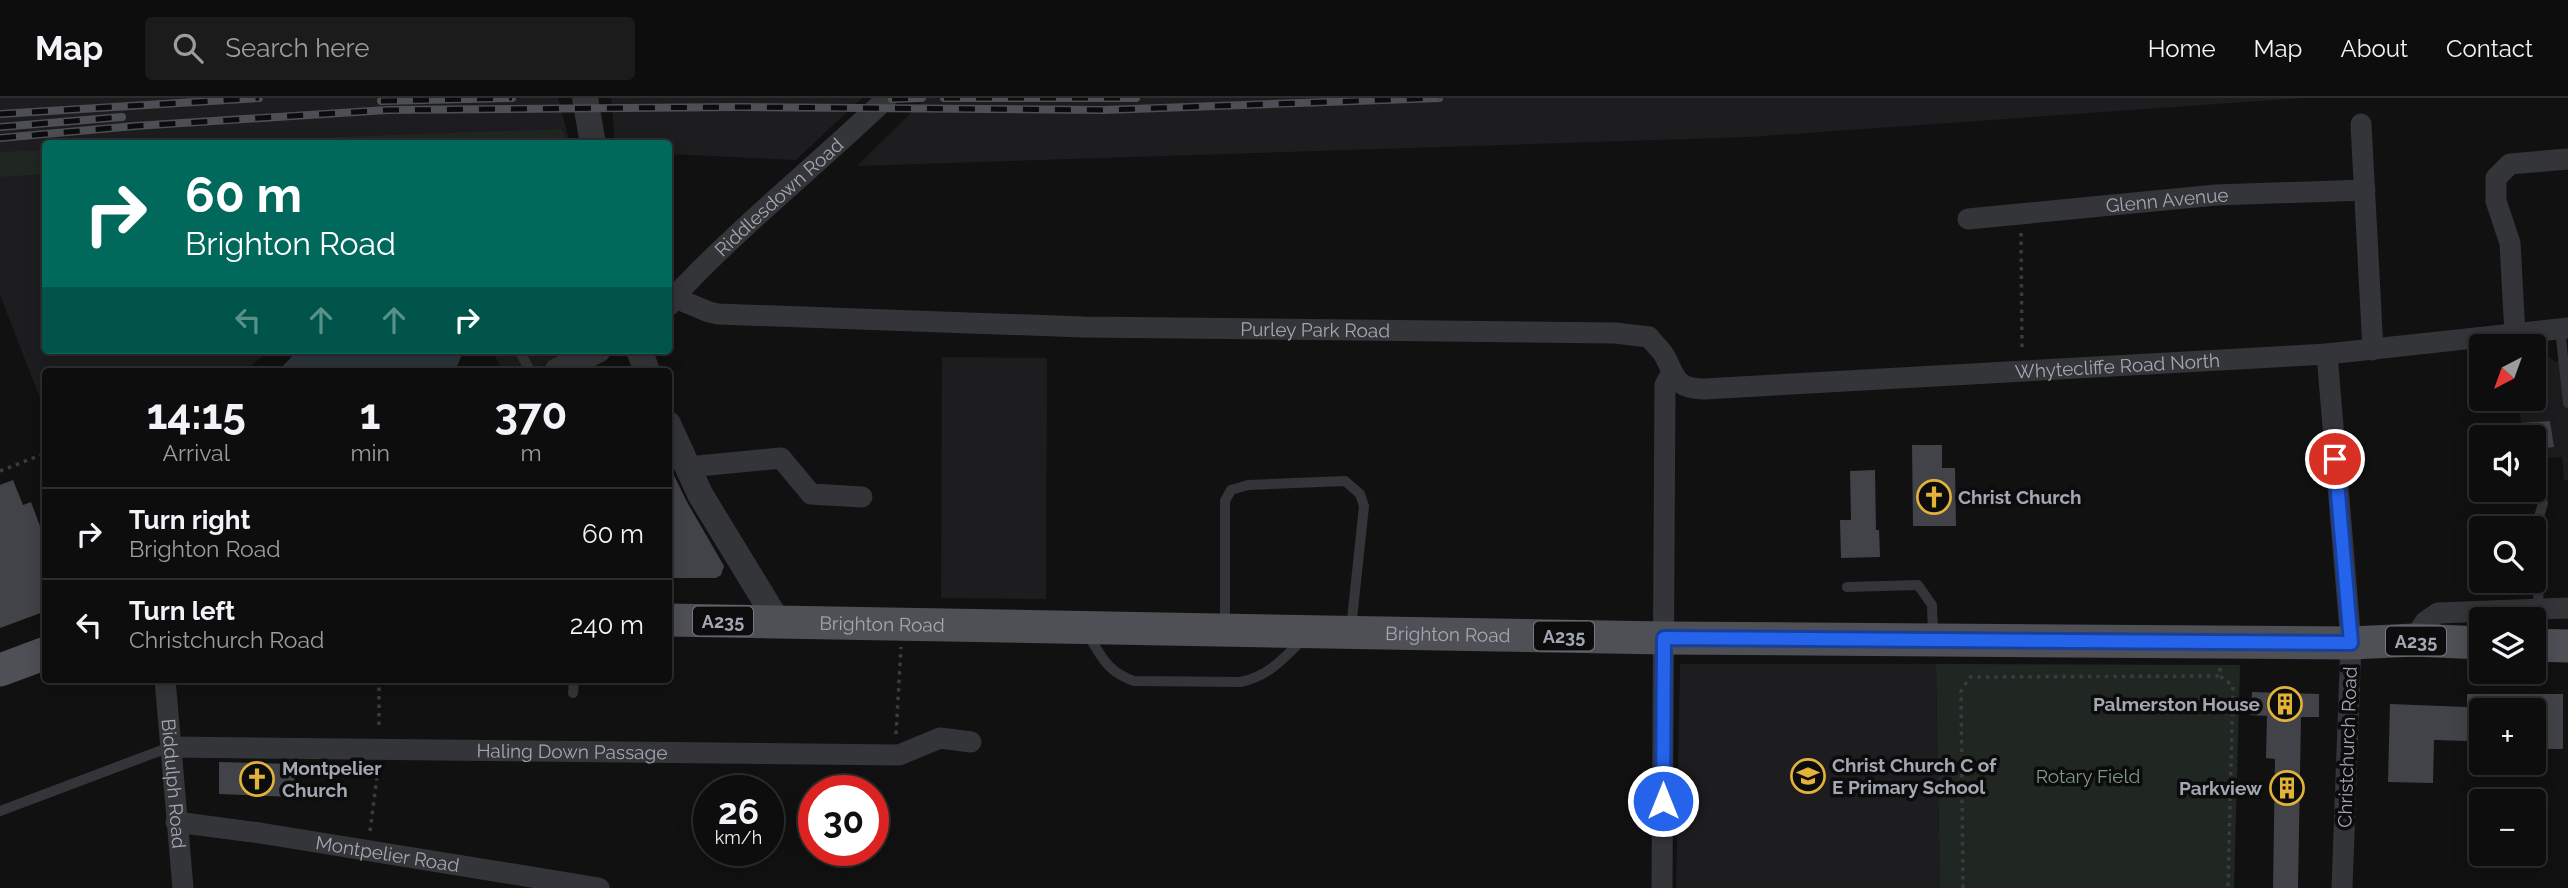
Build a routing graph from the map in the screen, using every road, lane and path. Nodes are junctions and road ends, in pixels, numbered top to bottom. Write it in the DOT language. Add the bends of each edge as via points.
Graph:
graph roads {
  1 [pos="585,98"];
  2 [pos="887,98"];
  3 [pos="2361,124"];
  4 [pos="592,140"];
  5 [pos="2568,159"];
  6 [pos="2365,190"];
  7 [pos="2021,213"];
  8 [pos="1968,219"];
  9 [pos="672,296"];
  10 [pos="672,299"];
  11 [pos="2564,328"];
  12 [pos="2515,334"];
  13 [pos="2469,339"];
  14 [pos="2373,349"];
  15 [pos="590,354"];
  16 [pos="2326,354"];
  17 [pos="2022,364"];
  18 [pos="563,368"];
  19 [pos="1671,374"];
  20 [pos="2567,403"];
  21 [pos="2568,417"];
  22 [pos="672,433"];
  23 [pos="42,455"];
  24 [pos="688,467"];
  25 [pos="0,471"];
  26 [pos="862,497"];
  27 [pos="2542,502"];
  28 [pos="1847,587"];
  29 [pos="2539,607"];
  30 [pos="2546,608"];
  31 [pos="2568,608"];
  32 [pos="2469,611"];
  33 [pos="672,620"];
  34 [pos="778,622"];
  35 [pos="902,624"];
  36 [pos="1083,628"];
  37 [pos="1225,630"];
  38 [pos="1311,632"];
  39 [pos="1350,632"];
  40 [pos="1664,638"];
  41 [pos="1933,640"];
  42 [pos="2414,640"];
  43 [pos="2223,642"];
  44 [pos="2469,642"];
  45 [pos="2351,643"];
  46 [pos="2546,645"];
  47 [pos="2568,646"];
  48 [pos="42,654"];
  49 [pos="0,670"];
  50 [pos="2220,676"];
  51 [pos="165,683"];
  52 [pos="379,683"];
  53 [pos="574,683"];
  54 [pos="573,693"];
  55 [pos="971,742"];
  56 [pos="170,747"];
  57 [pos="380,749"];
  58 [pos="895,755"];
  59 [pos="0,811"];
  60 [pos="176,822"];
  61 [pos="367,850"];
  62 [pos="183,888"];
  63 [pos="599,888"];
  64 [pos="1662,888"];
  65 [pos="1963,888"];
  66 [pos="2228,888"];
  67 [pos="2342,888"];
  1 -- 4 [label="street"];
  2 -- 9 [label="street, Riddlesdown Road"];
  3 -- 6 [label="street"];
  5 -- 12 [label="street" via="2510,164 2496,178 2496,201 2510,243"];
  6 -- 7 [label="street, Glenn Avenue" via="2216,195"];
  6 -- 14 [label="street"];
  7 -- 8 [label="street, Glenn Avenue"];
  7 -- 17 [label="path"];
  10 -- 19 [label="street, Purley Park Road" via="709,312 1084,327 1615,333 1648,337 1663,354"];
  11 -- 12 [label="street, Whytecliffe Road North"];
  11 -- 20 [label="lane"];
  13 -- 14 [label="street, Whytecliffe Road North"];
  14 -- 16 [label="street, Whytecliffe Road North"];
  15 -- 18 [label="street"];
  16 -- 19 [label="street, Whytecliffe Road North" via="1704,389 1689,388"];
  16 -- 45 [label="street, Christchurch Road"];
  19 -- 40 [label="street" via="1665,385"];
  20 -- 21 [label="lane"];
  22 -- 24 [label="street"];
  23 -- 25 [label="path"];
  24 -- 26 [label="street" via="781,458 811,494"];
  24 -- 34 [label="street"];
  27 -- 29 [label="lane" via="2535,531"];
  28 -- 41 [label="lane" via="1918,585 1932,605"];
  30 -- 31 [label="street"];
  32 -- 42 [label="street" via="2438,613 2425,622"];
  33 -- 34 [label="main road, Brighton Road / A235"];
  34 -- 35 [label="main road, Brighton Road / A235"];
  35 -- 36 [label="main road, Brighton Road / A235"];
  35 -- 58 [label="path"];
  36 -- 37 [label="main road, Brighton Road / A235"];
  36 -- 38 [label="lane" via="1110,669 1134,681 1252,680 1271,670"];
  37 -- 38 [label="main road, Brighton Road / A235"];
  37 -- 39 [label="lane" via="1225,502 1231,490 1248,485 1345,481 1364,506"];
  38 -- 39 [label="main road, Brighton Road / A235"];
  39 -- 40 [label="main road, Brighton Road / A235"];
  40 -- 41 [label="main road, Brighton Road / A235"];
  40 -- 64 [label="street"];
  41 -- 43 [label="main road, Brighton Road / A235"];
  42 -- 44 [label="main road, Brighton Road / A235"];
  42 -- 45 [label="main road, Brighton Road / A235"];
  43 -- 45 [label="main road, Brighton Road / A235"];
  43 -- 50 [label="path"];
  45 -- 67 [label="street, Christchurch Road"];
  46 -- 47 [label="main road"];
  48 -- 49 [label="main road"];
  50 -- 65 [label="path" via="1970,677 1961,691"];
  50 -- 66 [label="path" via="2233,686"];
  51 -- 56 [label="street, Biddulph Road"];
  52 -- 57 [label="path"];
  53 -- 54 [label="lane"];
  55 -- 58 [label="street, Haling Down Passage" via="940,738"];
  56 -- 57 [label="street, Haling Down Passage"];
  56 -- 59 [label="lane"];
  56 -- 60 [label="street, Biddulph Road"];
  57 -- 58 [label="street, Haling Down Passage"];
  57 -- 61 [label="path"];
  60 -- 61 [label="street, Montpelier Road"];
  60 -- 62 [label="street, Biddulph Road"];
  61 -- 63 [label="street, Montpelier Road"];
}
